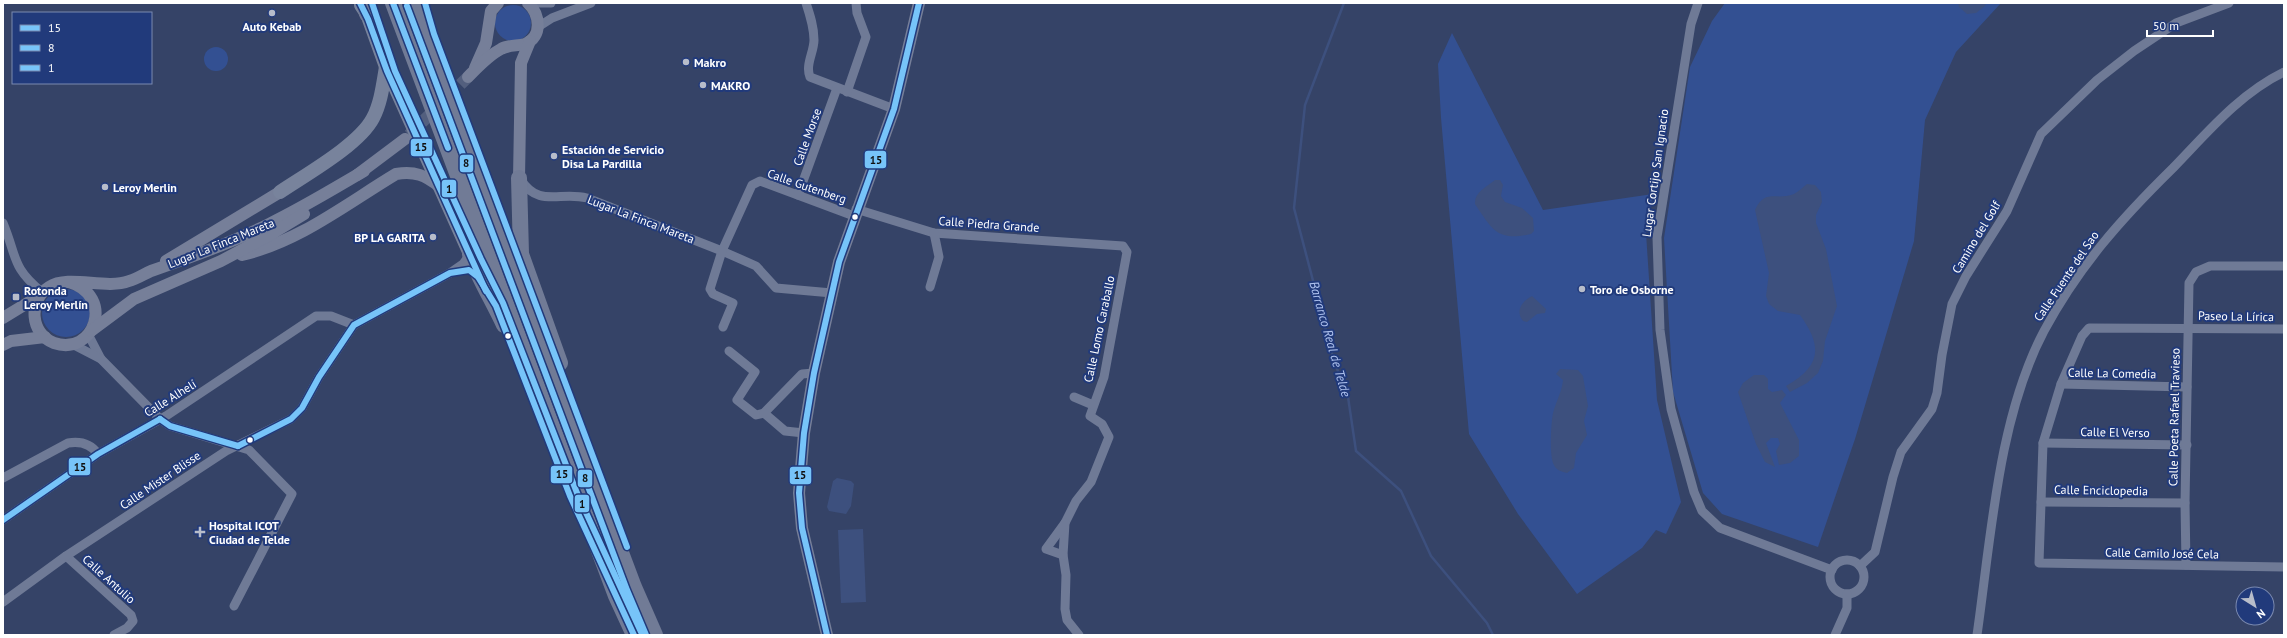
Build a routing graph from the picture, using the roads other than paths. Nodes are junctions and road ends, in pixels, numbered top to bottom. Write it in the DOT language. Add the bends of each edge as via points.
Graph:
graph roads {
  1 [pos="393,3"];
  2 [pos="414,3"];
  3 [pos="417,3"];
  4 [pos="498,3"];
  5 [pos="528,3"];
  6 [pos="551,3"];
  7 [pos="591,3"];
  8 [pos="806,3"];
  9 [pos="856,3"];
  10 [pos="919,3"];
  11 [pos="1698,3"];
  12 [pos="2229,3"];
  13 [pos="364,7"];
  14 [pos="538,27"];
  15 [pos="426,36"];
  16 [pos="530,41"];
  17 [pos="386,67"];
  18 [pos="2284,72"];
  19 [pos="838,88"];
  20 [pos="847,92"];
  21 [pos="894,109"];
  22 [pos="405,138"];
  23 [pos="364,170"];
  24 [pos="519,178"];
  25 [pos="441,187"];
  26 [pos="280,192"];
  27 [pos="798,195"];
  28 [pos="855,212"];
  29 [pos="3,223"];
  30 [pos="934,233"];
  31 [pos="1122,246"];
  32 [pos="722,251"];
  33 [pos="470,254"];
  34 [pos="222,261"];
  35 [pos="2284,266"];
  36 [pos="148,272"];
  37 [pos="450,273"];
  38 [pos="478,277"];
  39 [pos="69,282"];
  40 [pos="930,286"];
  41 [pos="832,293"];
  42 [pos="41,294"];
  43 [pos="3,318"];
  44 [pos="354,325"];
  45 [pos="2188,327"];
  46 [pos="723,328"];
  47 [pos="2284,329"];
  48 [pos="89,333"];
  49 [pos="45,337"];
  50 [pos="72,344"];
  51 [pos="3,345"];
  52 [pos="729,351"];
  53 [pos="101,359"];
  54 [pos="814,373"];
  55 [pos="2061,384"];
  56 [pos="2187,387"];
  57 [pos="1074,397"];
  58 [pos="1092,406"];
  59 [pos="764,413"];
  60 [pos="160,419"];
  61 [pos="804,432"];
  62 [pos="2043,443"];
  63 [pos="2187,445"];
  64 [pos="238,446"];
  65 [pos="98,454"];
  66 [pos="3,478"];
  67 [pos="2041,502"];
  68 [pos="2185,503"];
  69 [pos="3,520"];
  70 [pos="1065,523"];
  71 [pos="1063,555"];
  72 [pos="66,556"];
  73 [pos="2186,565"];
  74 [pos="1860,566"];
  75 [pos="2284,567"];
  76 [pos="1832,570"];
  77 [pos="634,587"];
  78 [pos="1847,594"];
  79 [pos="616,596"];
  80 [pos="3,602"];
  81 [pos="234,606"];
  82 [pos="114,635"];
  83 [pos="634,635"];
  84 [pos="655,635"];
  85 [pos="827,635"];
  86 [pos="1078,635"];
  87 [pos="1835,635"];
  88 [pos="1977,635"];
  1 -- 79 [label="highway"];
  2 -- 15 [label="highway"];
  3 -- 15 [label="highway"];
  4 -- 16 [label="street" via="491,11 486,43 471,74 499,50"];
  5 -- 6 [label="street"];
  5 -- 14 [label="street" via="536,14"];
  7 -- 14 [label="street" via="552,18"];
  8 -- 19 [label="street" via="812,20 814,40 808,72 810,77"];
  9 -- 20 [label="street" via="866,37"];
  10 -- 21 [label="street"];
  11 -- 76 [label="street, Lugar Cortijo San Ignacio" via="1691,24 1657,237 1660,330 1671,409 1694,492 1702,511 1720,528"];
  12 -- 74 [label="street, Camino del Golf" via="2176,23 2134,51 2097,80 2041,134 2007,210 1966,276 1952,304 1932,409 1901,452 1875,552"];
  13 -- 17 [label="main road"];
  14 -- 16 [label="street"];
  15 -- 77 [label="highway"];
  16 -- 24 [label="street" via="521,63"];
  17 -- 25 [label="main road"];
  17 -- 26 [label="main road" via="373,119 358,137"];
  18 -- 88 [label="street, Calle Fuente del Sao" via="2265,81 2239,100 2120,221 2096,250 2044,332 2022,383 2010,426 1999,480"];
  19 -- 20 [label="street"];
  19 -- 27 [label="street, Calle Morse"];
  20 -- 21 [label="street"];
  21 -- 28 [label="street"];
  22 -- 23 [label="street, Lugar La Finca Mareta"];
  23 -- 34 [label="street, Lugar La Finca Mareta" via="295,220"];
  23 -- 36 [label="street, Lugar La Finca Mareta" via="269,224 225,244"];
  24 -- 32 [label="street, Lugar La Finca Mareta" via="526,189 541,197 574,195 587,198"];
  24 -- 77 [label="highway" via="521,254 604,485"];
  25 -- 33 [label="main road"];
  25 -- 34 [label="street" via="422,174 396,174 300,234 267,249"];
  26 -- 36 [label="street"];
  27 -- 28 [label="street, Calle Gutenberg"];
  27 -- 32 [label="street, Calle Gutenberg" via="756,182 752,185"];
  28 -- 30 [label="street, Calle Piedra Grande"];
  28 -- 41 [label="street"];
  29 -- 42 [label="street" via="16,264"];
  30 -- 31 [label="street, Calle Piedra Grande"];
  30 -- 40 [label="street" via="939,257"];
  31 -- 58 [label="street, Calle Lomo Caraballo" via="1127,252 1104,376"];
  32 -- 41 [label="street, Lugar La Finca Mareta" via="756,266 776,288"];
  32 -- 46 [label="street" via="710,289 713,294 733,303"];
  33 -- 37 [label="street, Calle Mister Blisse" via="463,264"];
  33 -- 38 [label="highway"];
  34 -- 48 [label="street, Lugar La Finca Mareta" via="134,299"];
  35 -- 45 [label="street, Calle Poeta Rafael Travieso" via="2216,266 2196,272 2189,283"];
  36 -- 39 [label="street, Lugar La Finca Mareta" via="129,281 112,285"];
  37 -- 38 [label="street, Calle Mister Blisse" via="469,270"];
  37 -- 44 [label="street, Calle Mister Blisse"];
  38 -- 79 [label="highway" via="496,306 570,496"];
  39 -- 42 [label="street, Lugar La Finca Mareta" via="59,283"];
  39 -- 48 [label="street" via="79,285 94,301 95,322"];
  41 -- 54 [label="street"];
  42 -- 43 [label="street, Lugar La Finca Mareta"];
  42 -- 49 [label="street" via="35,304 35,322"];
  44 -- 60 [label="street, Calle Alhelí" via="331,316 316,316"];
  44 -- 64 [label="street, Calle Mister Blisse" via="319,377 302,408 291,419"];
  45 -- 47 [label="street, Paseo La Lírica"];
  45 -- 55 [label="street, Paseo La Lírica" via="2089,328 2082,336"];
  45 -- 56 [label="street, Calle Poeta Rafael Travieso"];
  48 -- 50 [label="street, Lugar La Finca Mareta"];
  48 -- 53 [label="street"];
  49 -- 50 [label="street" via="58,344"];
  49 -- 51 [label="street" via="11,341"];
  50 -- 53 [label="street"];
  52 -- 59 [label="street" via="755,372 737,400 756,415"];
  53 -- 60 [label="street"];
  54 -- 59 [label="street" via="802,374"];
  54 -- 61 [label="street"];
  55 -- 56 [label="street, Calle La Comedia"];
  55 -- 62 [label="street"];
  56 -- 63 [label="street, Calle Poeta Rafael Travieso"];
  57 -- 58 [label="street"];
  58 -- 70 [label="street" via="1090,416 1102,424 1109,437 1091,482 1076,500"];
  59 -- 61 [label="street" via="785,431"];
  60 -- 64 [label="street" via="170,426"];
  60 -- 65 [label="street, Calle Alhelí"];
  61 -- 85 [label="street" via="799,492 801,522"];
  62 -- 63 [label="street, Calle El Verso"];
  62 -- 67 [label="street"];
  63 -- 68 [label="street, Calle Poeta Rafael Travieso"];
  64 -- 72 [label="street, Calle Mister Blisse" via="226,450"];
  64 -- 81 [label="street" via="249,450 292,494"];
  65 -- 66 [label="street" via="88,445 68,443"];
  65 -- 69 [label="street, Calle Alhelí"];
  67 -- 68 [label="street, Calle Enciclopedia"];
  67 -- 73 [label="street, Calle Camilo José Cela" via="2039,563"];
  68 -- 73 [label="street, Calle Poeta Rafael Travieso"];
  70 -- 71 [label="street"];
  70 -- 71 [label="street" via="1046,549"];
  71 -- 86 [label="street" via="1066,575 1064,609 1067,620"];
  72 -- 80 [label="street, Calle Mister Blisse"];
  72 -- 82 [label="street, Calle Antulio" via="131,615 134,621"];
  73 -- 75 [label="street, Calle Camilo José Cela"];
  74 -- 76 [label="street" via="1848,560 1835,565"];
  74 -- 78 [label="street" via="1864,582 1857,591"];
  76 -- 78 [label="street" via="1830,577 1835,589"];
  77 -- 84 [label="highway"];
  78 -- 87 [label="street" via="1847,608"];
  79 -- 83 [label="highway"];
}
